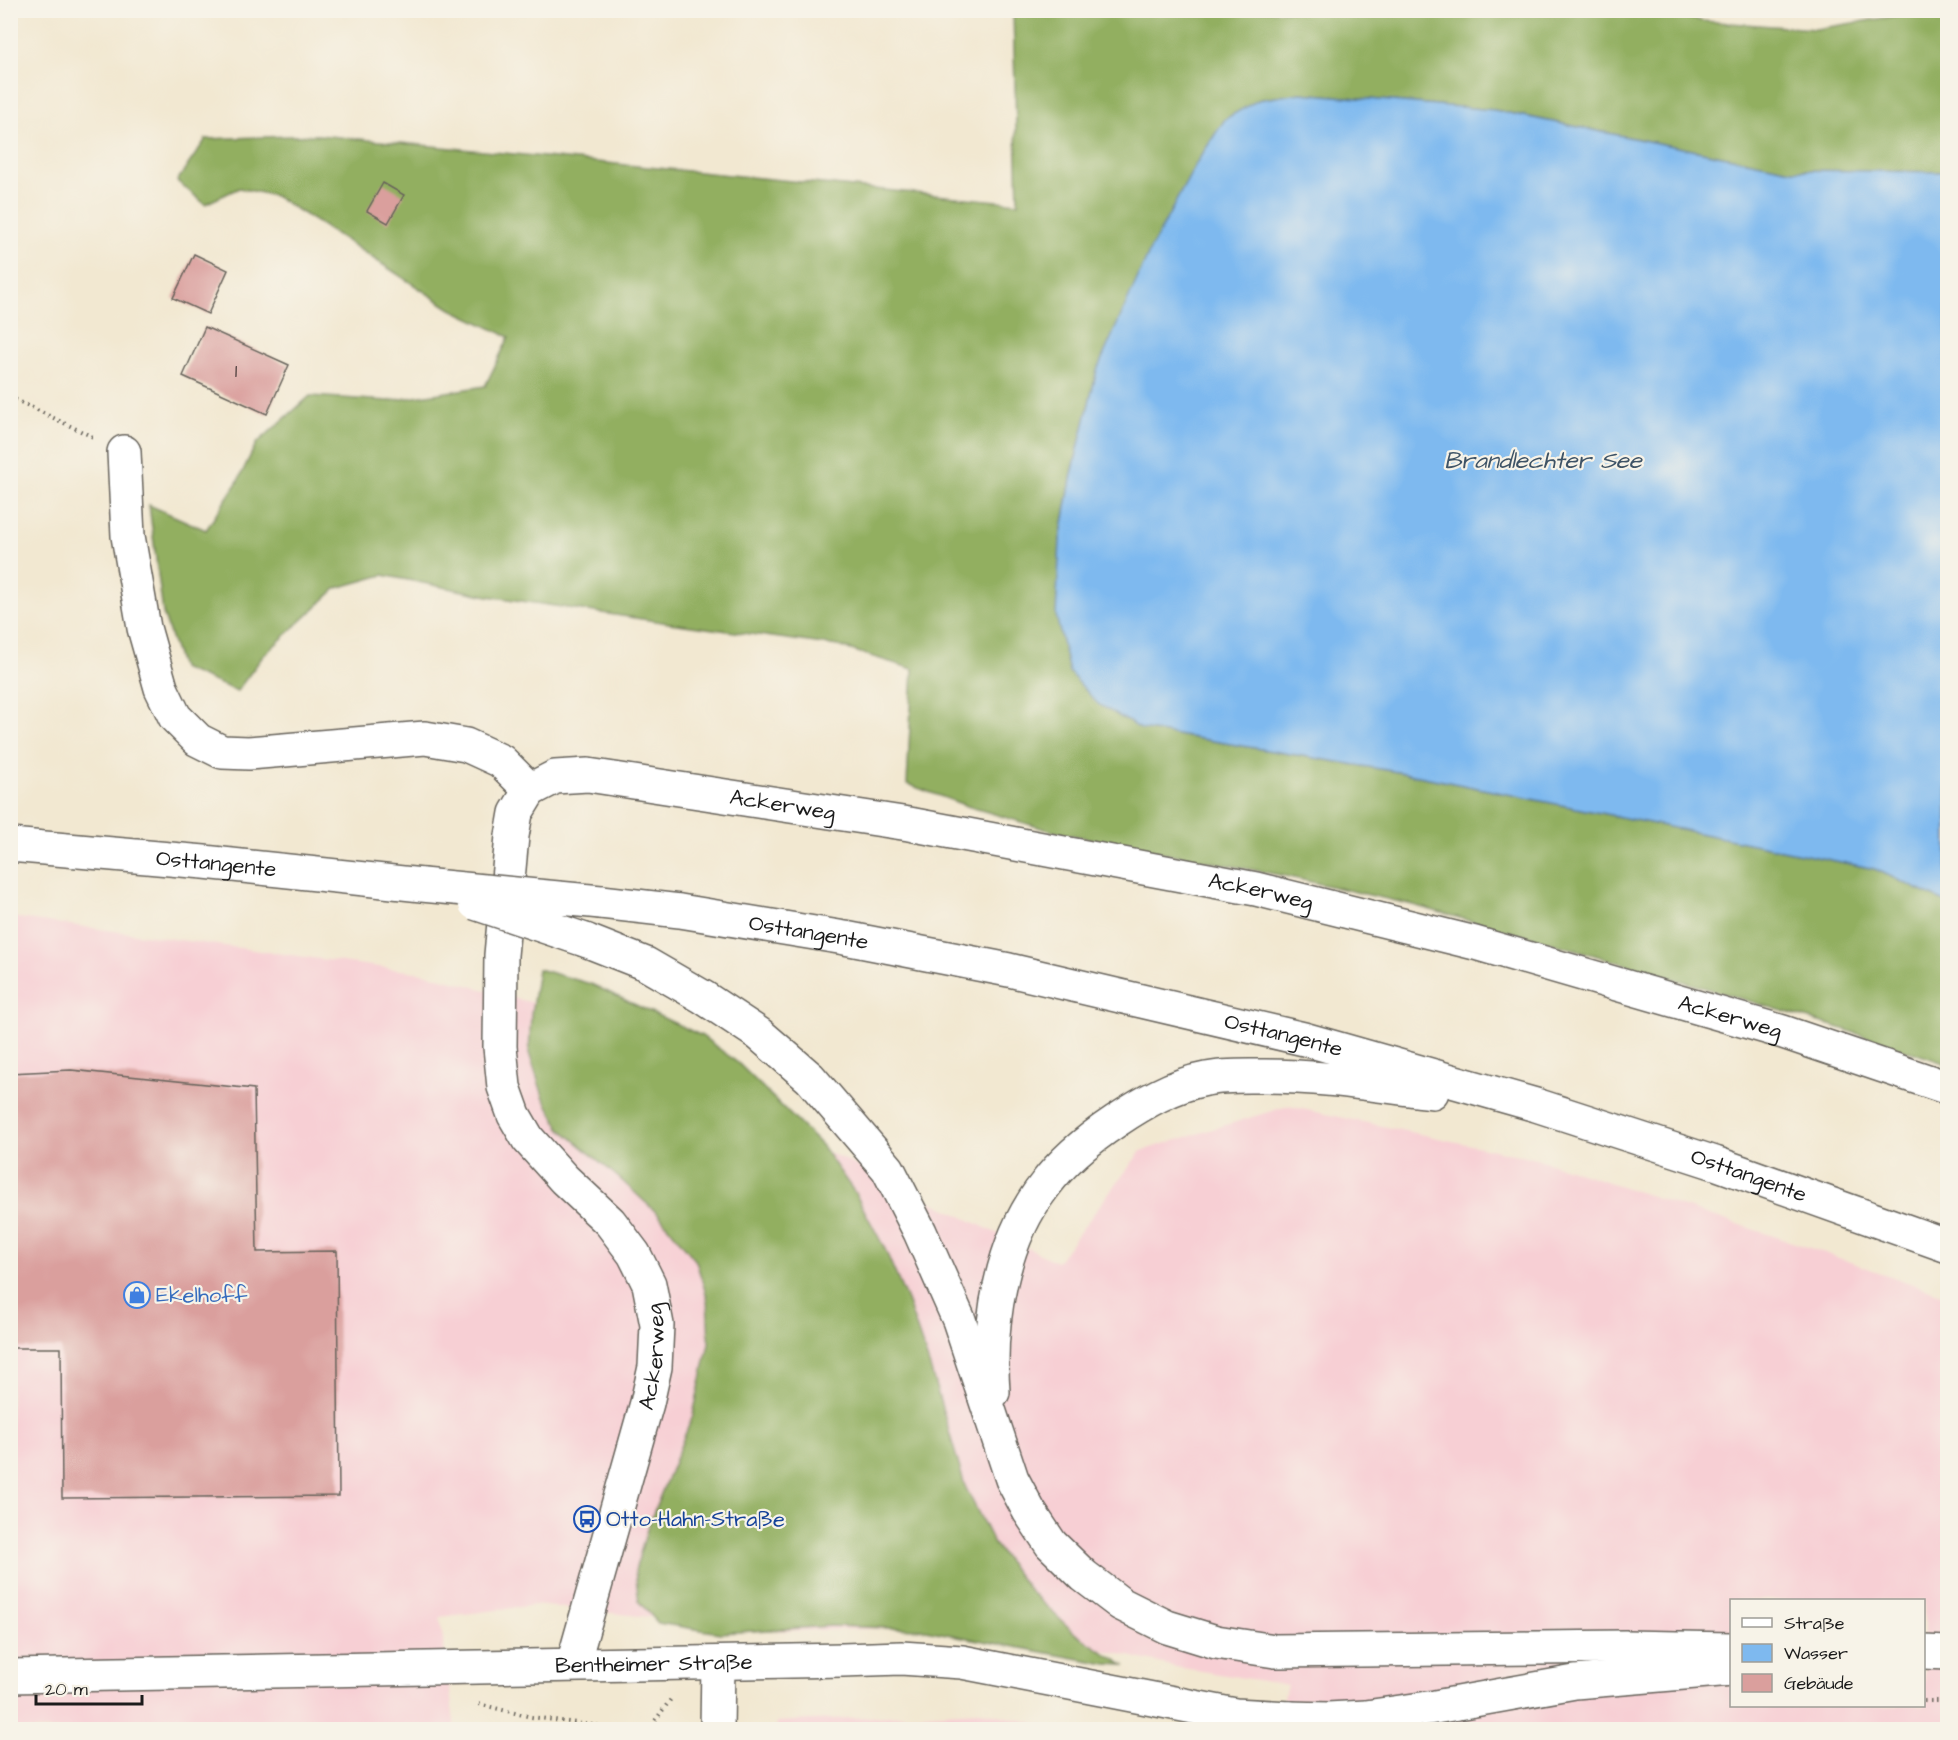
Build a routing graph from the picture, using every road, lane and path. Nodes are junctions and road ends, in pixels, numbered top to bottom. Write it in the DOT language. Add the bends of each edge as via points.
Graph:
graph roads {
  1 [pos="10,397"];
  2 [pos="124,452"];
  3 [pos="530,790"];
  4 [pos="10,845"];
  5 [pos="422,885"];
  6 [pos="1947,1088"];
  7 [pos="1536,1105"];
  8 [pos="1943,1244"];
  9 [pos="997,1436"];
  10 [pos="1730,1649"];
  11 [pos="1925,1652"];
  12 [pos="1947,1653"];
  13 [pos="718,1663"];
  14 [pos="573,1664"];
  15 [pos="1730,1669"];
  16 [pos="10,1676"];
  17 [pos="717,1695"];
  18 [pos="469,1701"];
  19 [pos="1925,1701"];
  20 [pos="1947,1701"];
  21 [pos="1290,1724"];
  22 [pos="604,1730"];
  23 [pos="648,1730"];
  24 [pos="717,1730"];
  1 -- 2 [label="path"];
  2 -- 3 [label="main road" via="128,536 144,628 161,688 175,717 198,740 222,752 249,753 425,738 466,745 501,761"];
  3 -- 6 [label="main road, Ackerweg" via="555,777 588,775 909,824 1256,889 1475,943 1783,1032"];
  3 -- 14 [label="main road, Ackerweg" via="516,813 501,955 500,1047 504,1087 528,1139 610,1222 634,1254 649,1284 657,1325 655,1367 647,1403"];
  4 -- 5 [label="main road, Osttangente"];
  5 -- 7 [label="main road, Osttangente, bridge" via="680,911 1010,970 1304,1039"];
  5 -- 9 [label="main road, bridge" via="646,964 759,1034 810,1078 888,1170 959,1320"];
  7 -- 8 [label="main road, Osttangente"];
  7 -- 9 [label="main road" via="1303,1076 1238,1076 1205,1079 1137,1107 1070,1156 1044,1186 1023,1221 1006,1261 994,1310 991,1367"];
  9 -- 10 [label="main road" via="1012,1479 1029,1511 1051,1544 1084,1576 1121,1604 1167,1627 1216,1642 1275,1651"];
  11 -- 12 [label="main road"];
  13 -- 14 [label="main road, Bentheimer Straße"];
  13 -- 17 [label="main road"];
  13 -- 21 [label="main road, Bentheimer Straße" via="901,1658 962,1662"];
  14 -- 16 [label="main road, Bentheimer Straße"];
  15 -- 21 [label="main road, Bentheimer Straße" via="1575,1682 1435,1707"];
  17 -- 23 [label="path" via="672,1699"];
  17 -- 24 [label="main road"];
  18 -- 22 [label="path" via="531,1717 600,1726"];
  19 -- 20 [label="path"];
}
